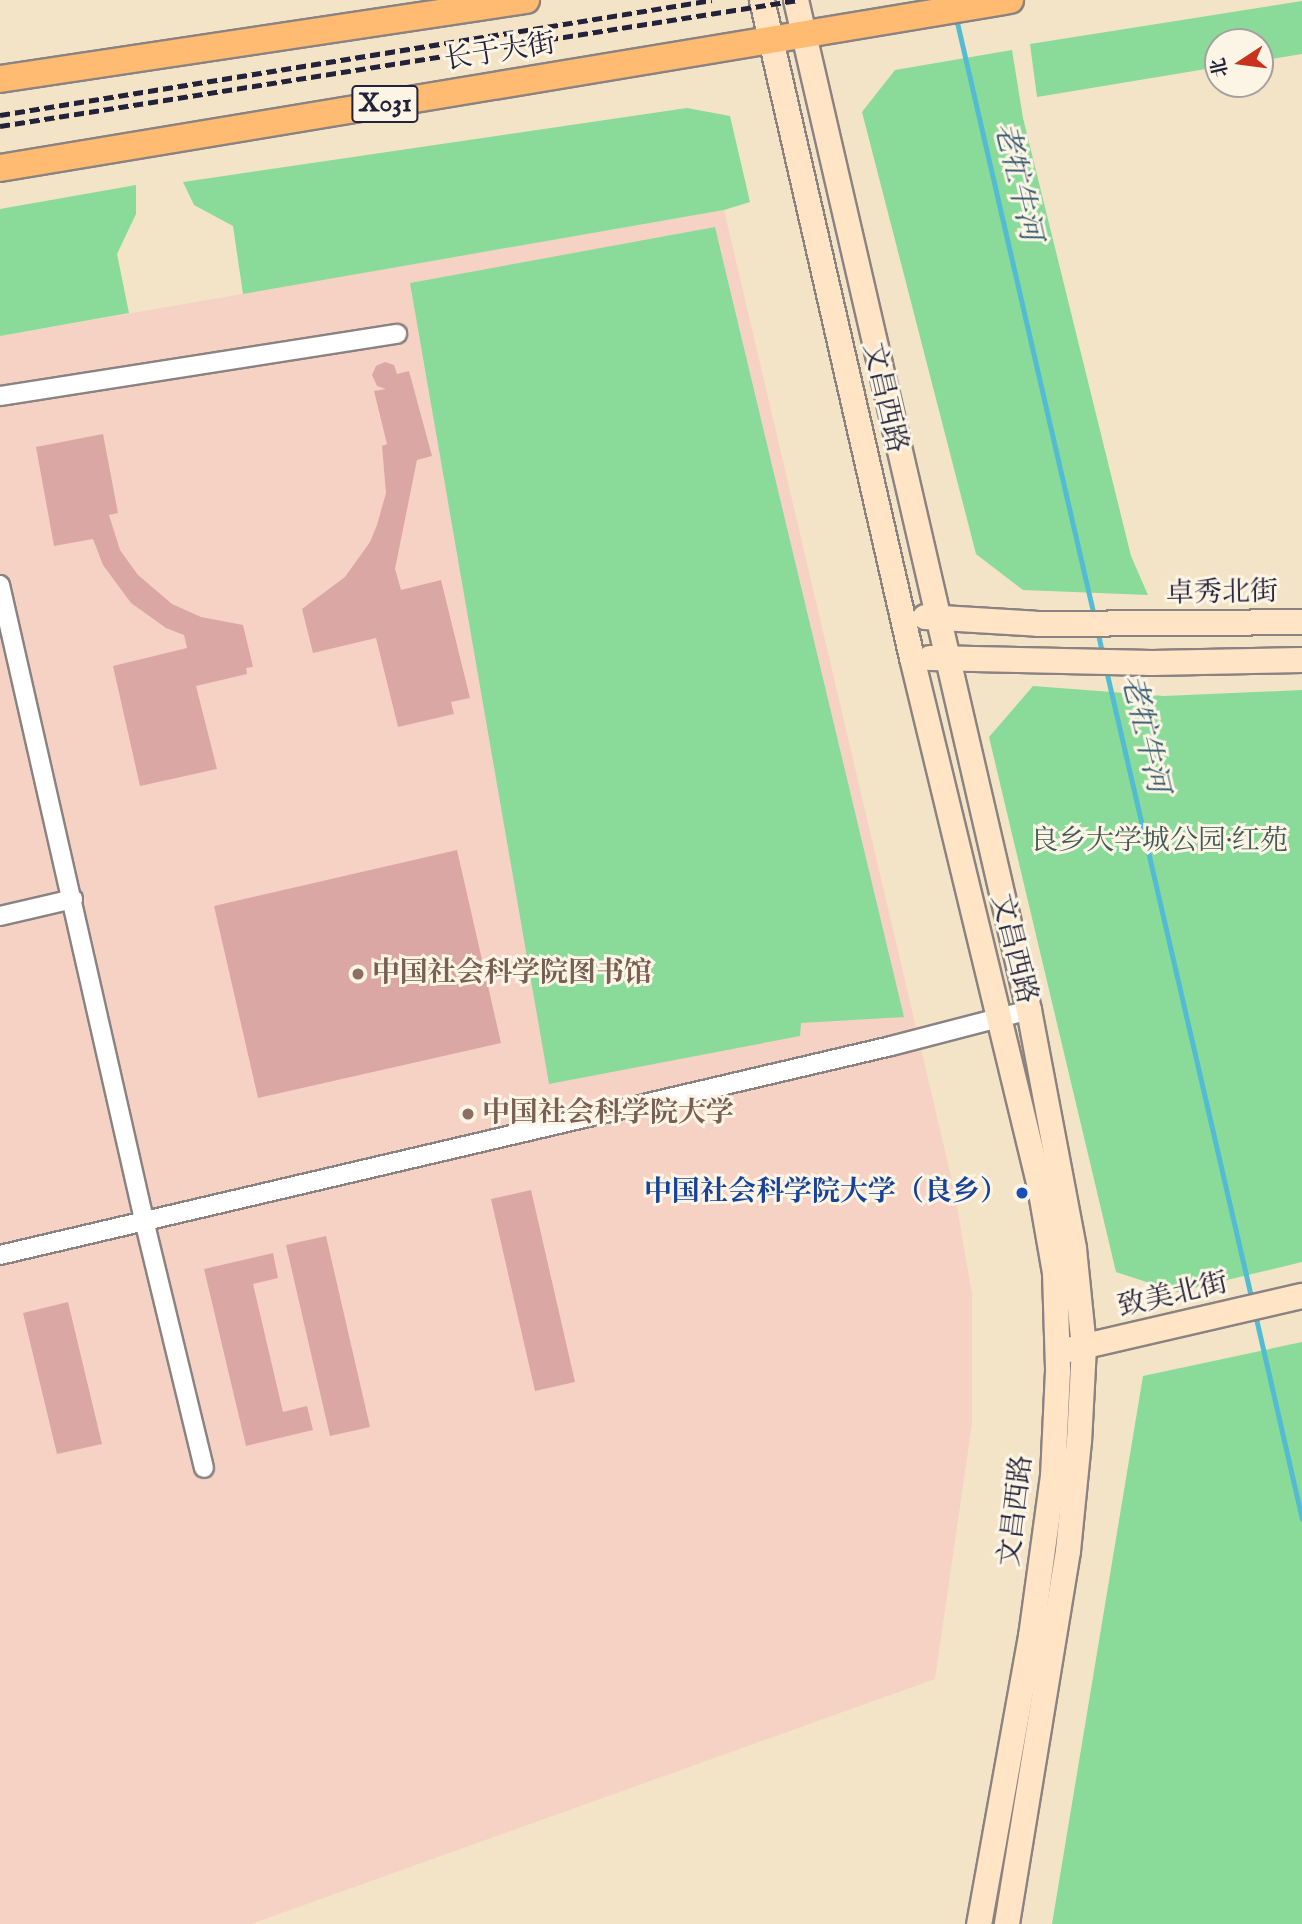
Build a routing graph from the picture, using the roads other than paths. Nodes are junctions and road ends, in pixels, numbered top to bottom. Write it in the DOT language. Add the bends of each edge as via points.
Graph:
graph roads {
  1 [pos="526,0"];
  2 [pos="762,0"];
  3 [pos="796,0"];
  4 [pos="998,2"];
  5 [pos="805,35"];
  6 [pos="771,40"];
  7 [pos="0,79"];
  8 [pos="0,168"];
  9 [pos="397,334"];
  10 [pos="0,396"];
  11 [pos="0,585"];
  12 [pos="904,614"];
  13 [pos="938,618"];
  14 [pos="1302,622"];
  15 [pos="912,658"];
  16 [pos="946,658"];
  17 [pos="1302,660"];
  18 [pos="73,899"];
  19 [pos="0,916"];
  20 [pos="1029,1010"];
  21 [pos="1000,1018"];
  22 [pos="144,1220"];
  23 [pos="0,1255"];
  24 [pos="1302,1296"];
  25 [pos="1084,1347"];
  26 [pos="1058,1353"];
  27 [pos="204,1468"];
  28 [pos="979,1924"];
  29 [pos="1007,1924"];
  1 -- 7 [label="main road, 长于大街"];
  2 -- 6 [label="main road, 文昌西路"];
  3 -- 5 [label="main road, 文昌西路"];
  4 -- 5 [label="main road, 长于大街 / X031"];
  5 -- 6 [label="main road, 长于大街 / X031"];
  5 -- 13 [label="main road, 文昌西路"];
  6 -- 8 [label="main road, 长于大街 / X031"];
  6 -- 12 [label="main road, 文昌西路"];
  9 -- 10 [label="street"];
  11 -- 18 [label="street"];
  12 -- 13 [label="main road, 卓秀北街"];
  12 -- 15 [label="main road, 文昌西路"];
  13 -- 14 [label="main road, 卓秀北街" via="1038,624"];
  13 -- 16 [label="main road, 文昌西路"];
  15 -- 16 [label="main road"];
  15 -- 21 [label="main road, 文昌西路"];
  16 -- 17 [label="main road" via="1152,663"];
  16 -- 20 [label="main road, 文昌西路"];
  18 -- 19 [label="street"];
  18 -- 22 [label="street"];
  20 -- 21 [label="street"];
  20 -- 25 [label="main road, 文昌西路" via="1066,1198"];
  21 -- 22 [label="street"];
  21 -- 26 [label="main road, 文昌西路" via="1051,1248"];
  22 -- 23 [label="street"];
  22 -- 27 [label="street"];
  24 -- 25 [label="main road, 致美北街"];
  25 -- 26 [label="main road, 致美北街"];
  25 -- 29 [label="main road, 文昌西路" via="1068,1551"];
  26 -- 28 [label="main road, 文昌西路" via="1050,1503"];
}
